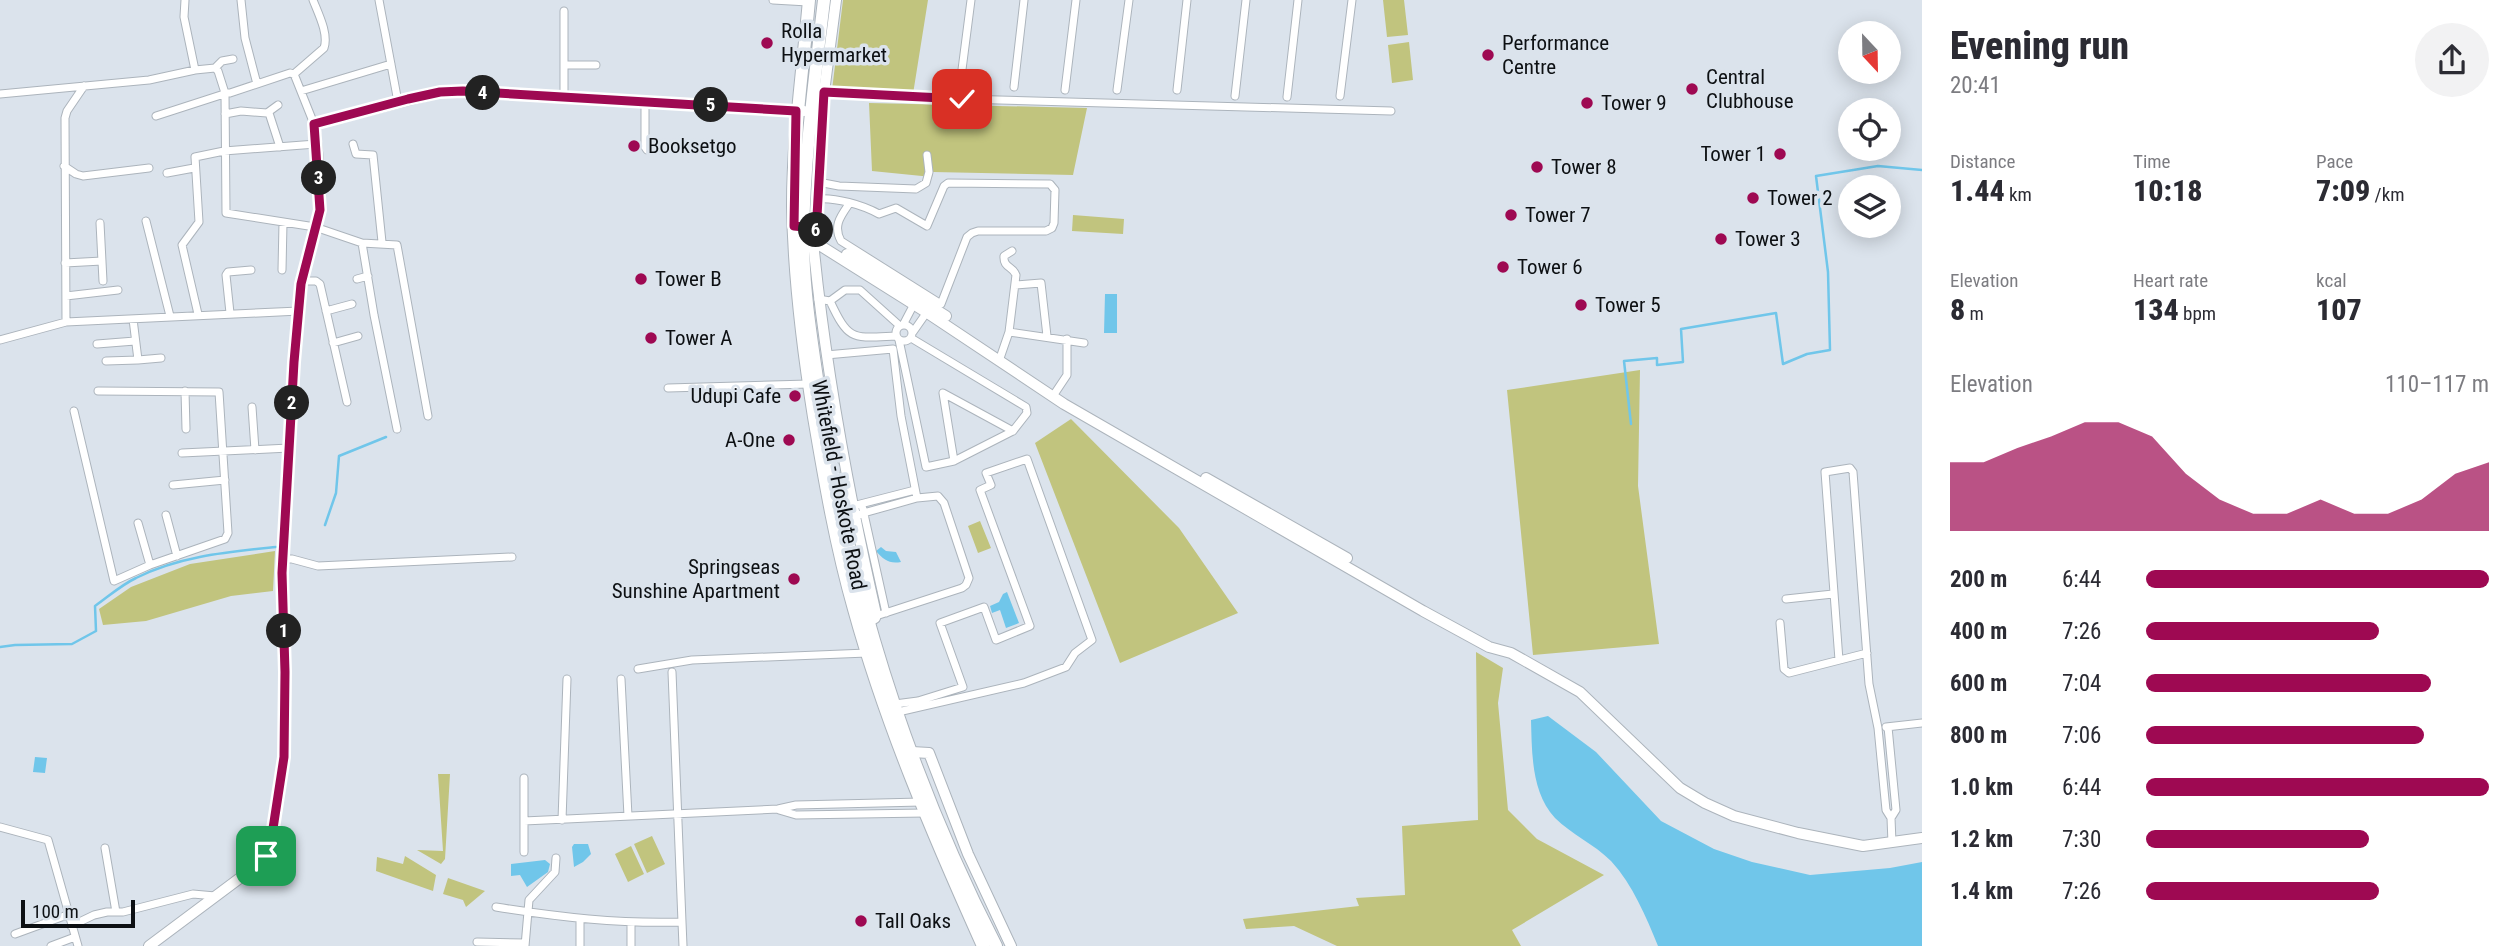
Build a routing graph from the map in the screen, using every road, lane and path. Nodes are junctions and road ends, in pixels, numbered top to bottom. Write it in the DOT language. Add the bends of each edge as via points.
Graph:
graph roads {
  1 [pos="185,0"];
  2 [pos="241,0"];
  3 [pos="313,0"];
  4 [pos="379,0"];
  5 [pos="774,0"];
  6 [pos="824,0"];
  7 [pos="836,0"];
  8 [pos="971,0"];
  9 [pos="1024,0"];
  10 [pos="1076,0"];
  11 [pos="1129,0"];
  12 [pos="1187,0"];
  13 [pos="1246,0"];
  14 [pos="1298,0"];
  15 [pos="1352,0"];
  16 [pos="808,1"];
  17 [pos="564,11"];
  18 [pos="233,59"];
  19 [pos="391,64"];
  20 [pos="564,65"];
  21 [pos="596,65"];
  22 [pos="215,68"];
  23 [pos="195,70"];
  24 [pos="294,74"];
  25 [pos="257,84"];
  26 [pos="960,85"];
  27 [pos="84,86"];
  28 [pos="1014,87"];
  29 [pos="1065,90"];
  30 [pos="1117,90"];
  31 [pos="1177,90"];
  32 [pos="301,91"];
  33 [pos="824,92"];
  34 [pos="225,93"];
  35 [pos="0,94"];
  36 [pos="1235,96"];
  37 [pos="1340,96"];
  38 [pos="1287,97"];
  39 [pos="564,98"];
  40 [pos="398,102"];
  41 [pos="645,102"];
  42 [pos="278,106"];
  43 [pos="796,111"];
  44 [pos="811,111"];
  45 [pos="1391,111"];
  46 [pos="269,113"];
  47 [pos="226,114"];
  48 [pos="156,116"];
  49 [pos="314,124"];
  50 [pos="316,144"];
  51 [pos="353,144"];
  52 [pos="280,146"];
  53 [pos="667,150"];
  54 [pos="224,151"];
  55 [pos="927,155"];
  56 [pos="64,166"];
  57 [pos="149,168"];
  58 [pos="194,168"];
  59 [pos="167,173"];
  60 [pos="818,182"];
  61 [pos="817,199"];
  62 [pos="849,204"];
  63 [pos="146,220"];
  64 [pos="100,223"];
  65 [pos="283,223"];
  66 [pos="315,227"];
  67 [pos="804,233"];
  68 [pos="382,242"];
  69 [pos="362,243"];
  70 [pos="1012,251"];
  71 [pos="102,261"];
  72 [pos="65,263"];
  73 [pos="251,270"];
  74 [pos="282,270"];
  75 [pos="368,276"];
  76 [pos="357,279"];
  77 [pos="103,281"];
  78 [pos="302,281"];
  79 [pos="1015,285"];
  80 [pos="118,290"];
  81 [pos="66,296"];
  82 [pos="824,300"];
  83 [pos="352,304"];
  84 [pos="914,304"];
  85 [pos="935,309"];
  86 [pos="299,311"];
  87 [pos="326,311"];
  88 [pos="230,313"];
  89 [pos="198,314"];
  90 [pos="170,316"];
  91 [pos="132,319"];
  92 [pos="66,322"];
  93 [pos="901,325"];
  94 [pos="1009,332"];
  95 [pos="912,335"];
  96 [pos="358,336"];
  97 [pos="1047,336"];
  98 [pos="897,338"];
  99 [pos="0,340"];
  100 [pos="1067,340"];
  101 [pos="135,341"];
  102 [pos="334,343"];
  103 [pos="1084,343"];
  104 [pos="97,344"];
  105 [pos="826,355"];
  106 [pos="161,358"];
  107 [pos="1001,359"];
  108 [pos="138,360"];
  109 [pos="106,361"];
  110 [pos="809,384"];
  111 [pos="668,388"];
  112 [pos="98,391"];
  113 [pos="184,391"];
  114 [pos="1054,394"];
  115 [pos="347,402"];
  116 [pos="252,407"];
  117 [pos="75,411"];
  118 [pos="428,416"];
  119 [pos="186,429"];
  120 [pos="397,429"];
  121 [pos="1013,431"];
  122 [pos="289,448"];
  123 [pos="256,450"];
  124 [pos="224,452"];
  125 [pos="182,453"];
  126 [pos="954,461"];
  127 [pos="225,480"];
  128 [pos="173,485"];
  129 [pos="916,494"];
  130 [pos="852,512"];
  131 [pos="166,515"];
  132 [pos="138,523"];
  133 [pos="177,556"];
  134 [pos="512,557"];
  135 [pos="283,559"];
  136 [pos="150,565"];
  137 [pos="1833,594"];
  138 [pos="1786,600"];
  139 [pos="877,617"];
  140 [pos="1780,622"];
  141 [pos="867,653"];
  142 [pos="1867,653"];
  143 [pos="1839,660"];
  144 [pos="638,669"];
  145 [pos="672,672"];
  146 [pos="567,679"];
  147 [pos="621,680"];
  148 [pos="897,708"];
  149 [pos="1922,723"];
  150 [pos="1888,727"];
  151 [pos="1878,728"];
  152 [pos="912,752"];
  153 [pos="524,778"];
  154 [pos="923,807"];
  155 [pos="778,809"];
  156 [pos="679,813"];
  157 [pos="628,816"];
  158 [pos="1891,818"];
  159 [pos="562,820"];
  160 [pos="524,821"];
  161 [pos="0,827"];
  162 [pos="1922,838"];
  163 [pos="1892,844"];
  164 [pos="105,848"];
  165 [pos="524,852"];
  166 [pos="556,858"];
  167 [pos="216,896"];
  168 [pos="971,906"];
  169 [pos="496,907"];
  170 [pos="116,912"];
  171 [pos="527,912"];
  172 [pos="67,915"];
  173 [pos="580,920"];
  174 [pos="682,922"];
  175 [pos="631,923"];
  176 [pos="71,926"];
  177 [pos="15,934"];
  178 [pos="75,937"];
  179 [pos="477,942"];
  180 [pos="525,944"];
  181 [pos="51,946"];
  182 [pos="78,946"];
  183 [pos="149,946"];
  184 [pos="580,946"];
  185 [pos="631,946"];
  186 [pos="683,946"];
  187 [pos="983,946"];
  188 [pos="996,946"];
  189 [pos="1011,946"];
  1 -- 23 [label="street"];
  2 -- 25 [label="street"];
  3 -- 24 [label="street" via="326,42"];
  4 -- 19 [label="street"];
  5 -- 16 [label="street"];
  6 -- 44 [label="main road, Whitefield - Hoskote Road"];
  7 -- 33 [label="street"];
  8 -- 26 [label="street"];
  9 -- 28 [label="street"];
  10 -- 29 [label="street"];
  11 -- 30 [label="street"];
  12 -- 31 [label="street"];
  13 -- 36 [label="street"];
  14 -- 38 [label="street"];
  15 -- 37 [label="street"];
  16 -- 43 [label="main road, Whitefield - Hoskote Road"];
  17 -- 20 [label="street"];
  18 -- 22 [label="street"];
  19 -- 32 [label="street"];
  19 -- 40 [label="street"];
  20 -- 21 [label="street"];
  20 -- 39 [label="street"];
  22 -- 23 [label="street"];
  22 -- 34 [label="street"];
  23 -- 27 [label="street"];
  24 -- 25 [label="street"];
  24 -- 32 [label="street"];
  25 -- 34 [label="street"];
  27 -- 35 [label="street"];
  27 -- 56 [label="street" via="65,118"];
  32 -- 49 [label="street"];
  33 -- 45 [label="street"];
  33 -- 60 [label="street"];
  34 -- 47 [label="street"];
  34 -- 48 [label="street"];
  39 -- 40 [label="street" via="463,91"];
  39 -- 41 [label="street"];
  40 -- 49 [label="street"];
  41 -- 43 [label="street"];
  41 -- 53 [label="street" via="645,147"];
  42 -- 46 [label="street"];
  43 -- 44 [label="street"];
  43 -- 67 [label="main road, Whitefield - Hoskote Road"];
  44 -- 67 [label="main road, Whitefield - Hoskote Road"];
  46 -- 47 [label="street"];
  46 -- 52 [label="street"];
  47 -- 54 [label="street"];
  49 -- 50 [label="street"];
  50 -- 52 [label="street"];
  50 -- 66 [label="street" via="320,210"];
  51 -- 68 [label="street" via="356,154 373,155"];
  52 -- 54 [label="street"];
  54 -- 58 [label="street" via="196,155"];
  54 -- 65 [label="street" via="226,214"];
  55 -- 60 [label="street" via="926,183 916,190"];
  56 -- 57 [label="street" via="83,176"];
  56 -- 72 [label="street"];
  58 -- 59 [label="street"];
  58 -- 89 [label="street" via="199,222 182,245"];
  60 -- 61 [label="street"];
  61 -- 62 [label="street"];
  61 -- 67 [label="street"];
  62 -- 85 [label="street" via="837,223 841,241"];
  62 -- 85 [label="street" via="879,214 895,208 927,226 945,184 1053,186 1052,228 972,233"];
  63 -- 90 [label="street"];
  64 -- 71 [label="street"];
  65 -- 66 [label="street"];
  65 -- 74 [label="street"];
  66 -- 69 [label="street"];
  66 -- 78 [label="street"];
  67 -- 82 [label="street"];
  67 -- 84 [label="street"];
  67 -- 85 [label="street"];
  67 -- 110 [label="main road, Whitefield - Hoskote Road" via="798,297"];
  67 -- 130 [label="main road, Whitefield - Hoskote Road" via="817,379"];
  68 -- 69 [label="street"];
  68 -- 118 [label="street" via="397,245"];
  69 -- 75 [label="street"];
  70 -- 79 [label="street" via="1004,260 1016,273"];
  71 -- 72 [label="street"];
  71 -- 77 [label="street"];
  72 -- 81 [label="street"];
  73 -- 88 [label="street" via="226,275"];
  75 -- 76 [label="street"];
  75 -- 120 [label="street"];
  78 -- 86 [label="street"];
  78 -- 87 [label="street" via="319,283"];
  79 -- 94 [label="street"];
  79 -- 97 [label="street" via="1041,283"];
  80 -- 81 [label="street"];
  81 -- 92 [label="street"];
  82 -- 93 [label="street" via="845,290 860,290"];
  82 -- 98 [label="street" via="848,333 861,338"];
  82 -- 105 [label="street"];
  83 -- 87 [label="street"];
  84 -- 85 [label="street"];
  84 -- 93 [label="street"];
  85 -- 95 [label="street"];
  85 -- 107 [label="street"];
  86 -- 88 [label="street"];
  86 -- 122 [label="street"];
  87 -- 102 [label="street"];
  88 -- 89 [label="street"];
  89 -- 90 [label="street"];
  90 -- 91 [label="street"];
  91 -- 92 [label="street"];
  91 -- 101 [label="street"];
  92 -- 99 [label="street"];
  93 -- 95 [label="street" via="908,326"];
  93 -- 98 [label="street"];
  94 -- 97 [label="street"];
  94 -- 107 [label="street"];
  95 -- 98 [label="street" via="907,341"];
  95 -- 121 [label="street" via="1026,407 1027,413"];
  96 -- 102 [label="street"];
  97 -- 100 [label="street"];
  98 -- 126 [label="street" via="926,467"];
  100 -- 103 [label="street"];
  100 -- 114 [label="street" via="1067,375"];
  101 -- 104 [label="street"];
  101 -- 108 [label="street"];
  102 -- 115 [label="street"];
  105 -- 129 [label="street" via="893,349"];
  105 -- 130 [label="street"];
  106 -- 108 [label="street"];
  107 -- 114 [label="street"];
  108 -- 109 [label="street"];
  110 -- 111 [label="street"];
  110 -- 141 [label="main road, Whitefield - Hoskote Road" via="839,552"];
  112 -- 113 [label="street"];
  113 -- 119 [label="street"];
  113 -- 124 [label="street" via="219,392"];
  114 -- 163 [label="street" via="1580,692 1680,788 1705,803 1798,834 1863,846"];
  116 -- 123 [label="street"];
  117 -- 136 [label="street" via="112,580 117,582"];
  121 -- 126 [label="street"];
  121 -- 126 [label="street" via="943,393"];
  122 -- 123 [label="street"];
  122 -- 135 [label="street"];
  123 -- 124 [label="street"];
  124 -- 125 [label="street"];
  124 -- 127 [label="street"];
  127 -- 128 [label="street"];
  127 -- 133 [label="street" via="227,537"];
  129 -- 130 [label="street"];
  129 -- 139 [label="street" via="933,495 944,503 968,582"];
  130 -- 139 [label="main road, Whitefield - Hoskote Road"];
  130 -- 139 [label="street"];
  131 -- 133 [label="street"];
  132 -- 136 [label="street"];
  133 -- 136 [label="street"];
  134 -- 135 [label="street" via="318,566"];
  135 -- 167 [label="street" via="284,757 270,848 256,866"];
  137 -- 138 [label="street"];
  137 -- 142 [label="street" via="1825,472 1850,468"];
  137 -- 143 [label="street"];
  139 -- 148 [label="main road, Whitefield - Hoskote Road"];
  140 -- 143 [label="street" via="1786,672"];
  141 -- 144 [label="street" via="692,660"];
  141 -- 154 [label="main road, Whitefield - Hoskote Road"];
  142 -- 143 [label="street"];
  142 -- 151 [label="street"];
  145 -- 156 [label="street"];
  146 -- 159 [label="street"];
  147 -- 157 [label="street"];
  148 -- 148 [label="street" via="1024,683 1063,668 1092,640 1027,459 986,473 991,485 980,490 1030,626 996,640 984,607 940,623 963,687"];
  148 -- 152 [label="main road, Whitefield - Hoskote Road"];
  149 -- 150 [label="street"];
  150 -- 151 [label="street"];
  150 -- 158 [label="street" via="1896,810"];
  151 -- 158 [label="street" via="1886,810"];
  152 -- 168 [label="main road, Whitefield - Hoskote Road"];
  152 -- 189 [label="street" via="929,753 968,854"];
  153 -- 160 [label="street"];
  154 -- 155 [label="street" via="796,805"];
  154 -- 155 [label="street" via="796,815"];
  154 -- 168 [label="main road, Whitefield - Hoskote Road"];
  155 -- 156 [label="street"];
  156 -- 157 [label="street"];
  156 -- 174 [label="street"];
  157 -- 159 [label="street"];
  158 -- 163 [label="street"];
  159 -- 160 [label="street"];
  160 -- 165 [label="street"];
  161 -- 172 [label="street" via="48,841"];
  162 -- 163 [label="street"];
  164 -- 170 [label="street"];
  166 -- 171 [label="street" via="555,872 528,900"];
  167 -- 170 [label="street" via="193,894"];
  167 -- 183 [label="street"];
  168 -- 187 [label="main road, Whitefield - Hoskote Road"];
  168 -- 188 [label="main road, Whitefield - Hoskote Road"];
  169 -- 171 [label="street"];
  170 -- 176 [label="street" via="94,915"];
  171 -- 173 [label="street"];
  171 -- 180 [label="street"];
  172 -- 176 [label="street"];
  172 -- 177 [label="street"];
  173 -- 175 [label="street"];
  173 -- 184 [label="street"];
  174 -- 175 [label="street"];
  174 -- 186 [label="street"];
  175 -- 185 [label="street"];
  176 -- 178 [label="street"];
  178 -- 181 [label="street"];
  178 -- 182 [label="street"];
  179 -- 180 [label="street"];
}
